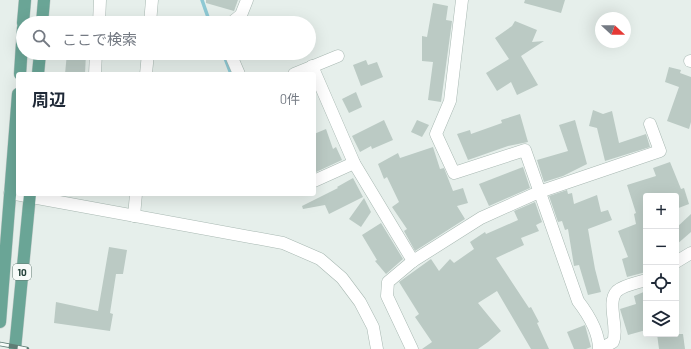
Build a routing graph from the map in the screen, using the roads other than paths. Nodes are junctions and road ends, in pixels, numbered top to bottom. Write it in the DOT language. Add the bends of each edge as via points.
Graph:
graph roads {
  1 [pos="25,0"];
  2 [pos="44,0"];
  3 [pos="100,0"];
  4 [pos="152,0"];
  5 [pos="247,0"];
  6 [pos="462,0"];
  7 [pos="24,16"];
  8 [pos="43,16"];
  9 [pos="99,16"];
  10 [pos="151,16"];
  11 [pos="240,16"];
  12 [pos="338,56"];
  13 [pos="21,60"];
  14 [pos="39,60"];
  15 [pos="95,60"];
  16 [pos="147,60"];
  17 [pos="233,60"];
  18 [pos="312,66"];
  19 [pos="20,72"];
  20 [pos="38,72"];
  21 [pos="94,72"];
  22 [pos="146,72"];
  23 [pos="238,72"];
  24 [pos="298,72"];
  25 [pos="315,72"];
  26 [pos="316,75"];
  27 [pos="16,119"];
  28 [pos="650,124"];
  29 [pos="354,163"];
  30 [pos="316,180"];
  31 [pos="539,192"];
  32 [pos="10,193"];
  33 [pos="16,194"];
  34 [pos="30,196"];
  35 [pos="35,196"];
  36 [pos="136,196"];
  37 [pos="134,216"];
  38 [pos="691,253"];
  39 [pos="679,260"];
  40 [pos="413,261"];
  41 [pos="643,281"];
  42 [pos="0,322"];
  43 [pos="15,349"];
  44 [pos="377,349"];
  45 [pos="412,349"];
  46 [pos="599,349"];
  1 -- 7 [label="main road"];
  2 -- 8 [label="main road"];
  3 -- 9 [label="street"];
  4 -- 10 [label="street"];
  5 -- 11 [label="street"];
  6 -- 31 [label="street" via="450,102 436,134 454,173 525,150"];
  12 -- 18 [label="street"];
  13 -- 19 [label="main road"];
  14 -- 20 [label="main road"];
  15 -- 21 [label="street"];
  16 -- 22 [label="street"];
  17 -- 23 [label="street"];
  18 -- 24 [label="street"];
  18 -- 25 [label="street"];
  26 -- 29 [label="street"];
  27 -- 32 [label="main road, 10"];
  28 -- 31 [label="street" via="660,151"];
  29 -- 30 [label="street"];
  29 -- 40 [label="street"];
  31 -- 40 [label="street" via="481,218"];
  31 -- 46 [label="street" via="578,301 589,314"];
  32 -- 33 [label="street"];
  32 -- 42 [label="main road, 10"];
  34 -- 43 [label="main road, 10"];
  35 -- 37 [label="street"];
  36 -- 37 [label="street"];
  37 -- 44 [label="street" via="283,243 320,259 342,278 360,302 373,327"];
  38 -- 39 [label="street"];
  40 -- 45 [label="street" via="388,282 387,296"];
  41 -- 46 [label="street" via="617,291 612,300 616,336 613,342"];
}
